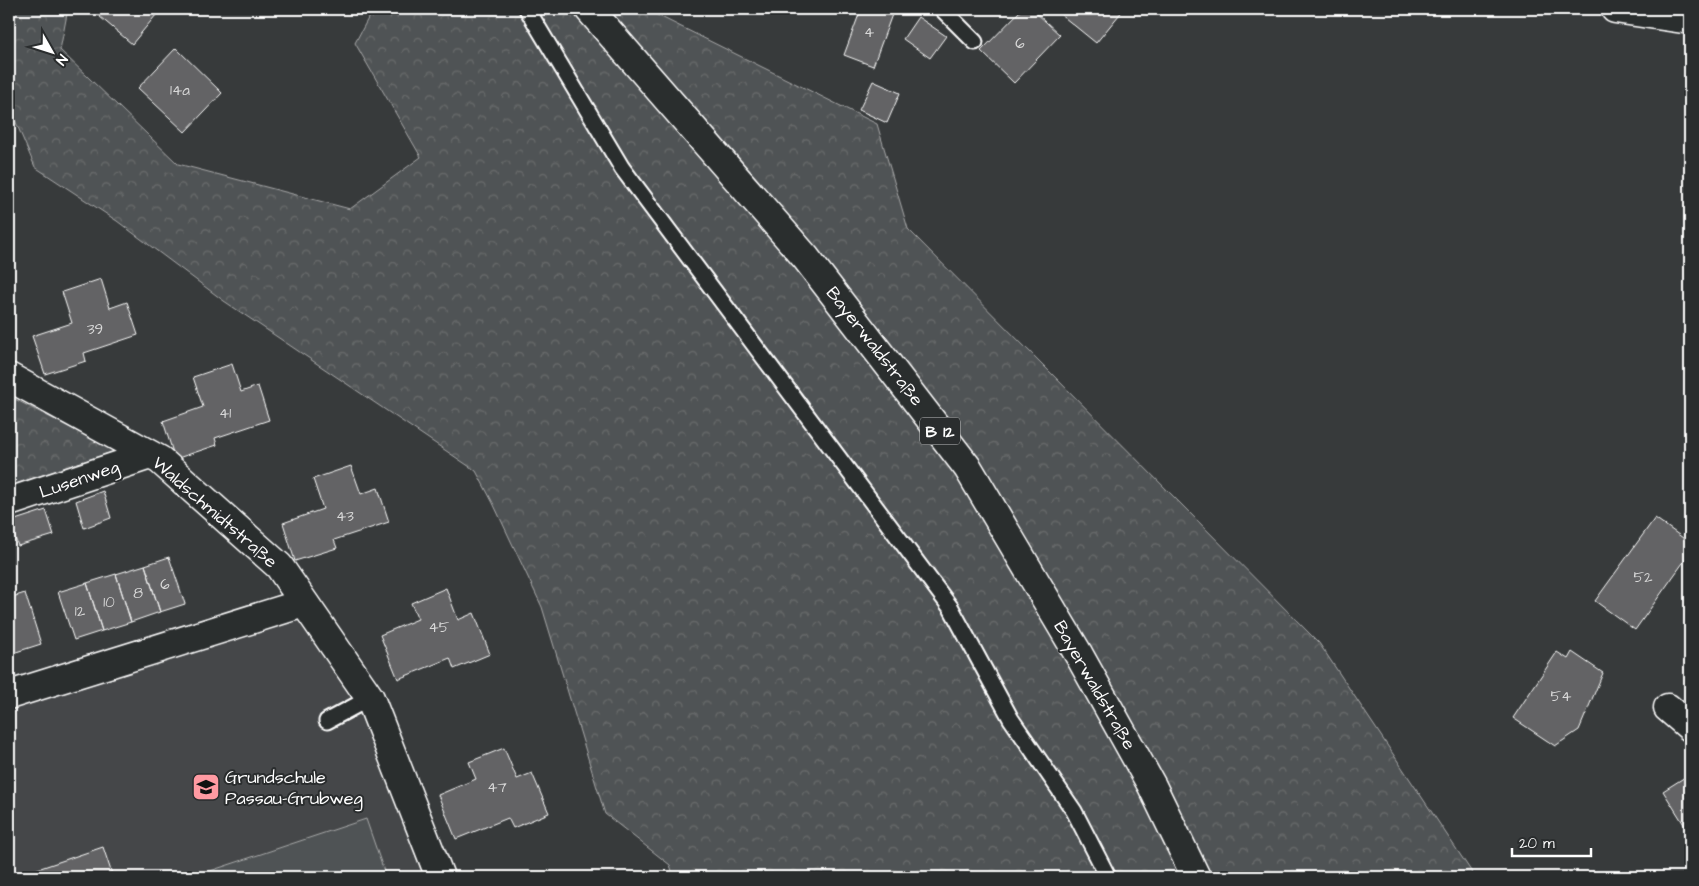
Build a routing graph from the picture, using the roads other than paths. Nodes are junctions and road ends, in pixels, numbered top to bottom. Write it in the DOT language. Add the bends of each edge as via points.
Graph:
graph roads {
  1 [pos="527,9"];
  2 [pos="589,9"];
  3 [pos="942,9"];
  4 [pos="1616,9"];
  5 [pos="1690,20"];
  6 [pos="975,42"];
  7 [pos="9,377"];
  8 [pos="150,455"];
  9 [pos="9,502"];
  10 [pos="304,602"];
  11 [pos="9,695"];
  12 [pos="370,698"];
  13 [pos="1668,708"];
  14 [pos="327,721"];
  15 [pos="1690,728"];
  16 [pos="440,877"];
  17 [pos="1108,877"];
  18 [pos="1196,877"];
  1 -- 17 [label="lane" via="622,168 951,608 1011,719 1074,811"];
  2 -- 18 [label="street, Bayerwaldstraße / B 12" via="806,258 968,468 1079,655 1152,786"];
  3 -- 6 [label="lane"];
  4 -- 5 [label="street"];
  7 -- 8 [label="street, Waldschmidtstraße"];
  8 -- 9 [label="street, Lusenweg"];
  8 -- 10 [label="street, Waldschmidtstraße" via="160,460 279,566"];
  10 -- 11 [label="street"];
  10 -- 12 [label="street, Waldschmidtstraße"];
  12 -- 14 [label="lane"];
  12 -- 16 [label="street, Waldschmidtstraße"];
  13 -- 15 [label="street"];
}
